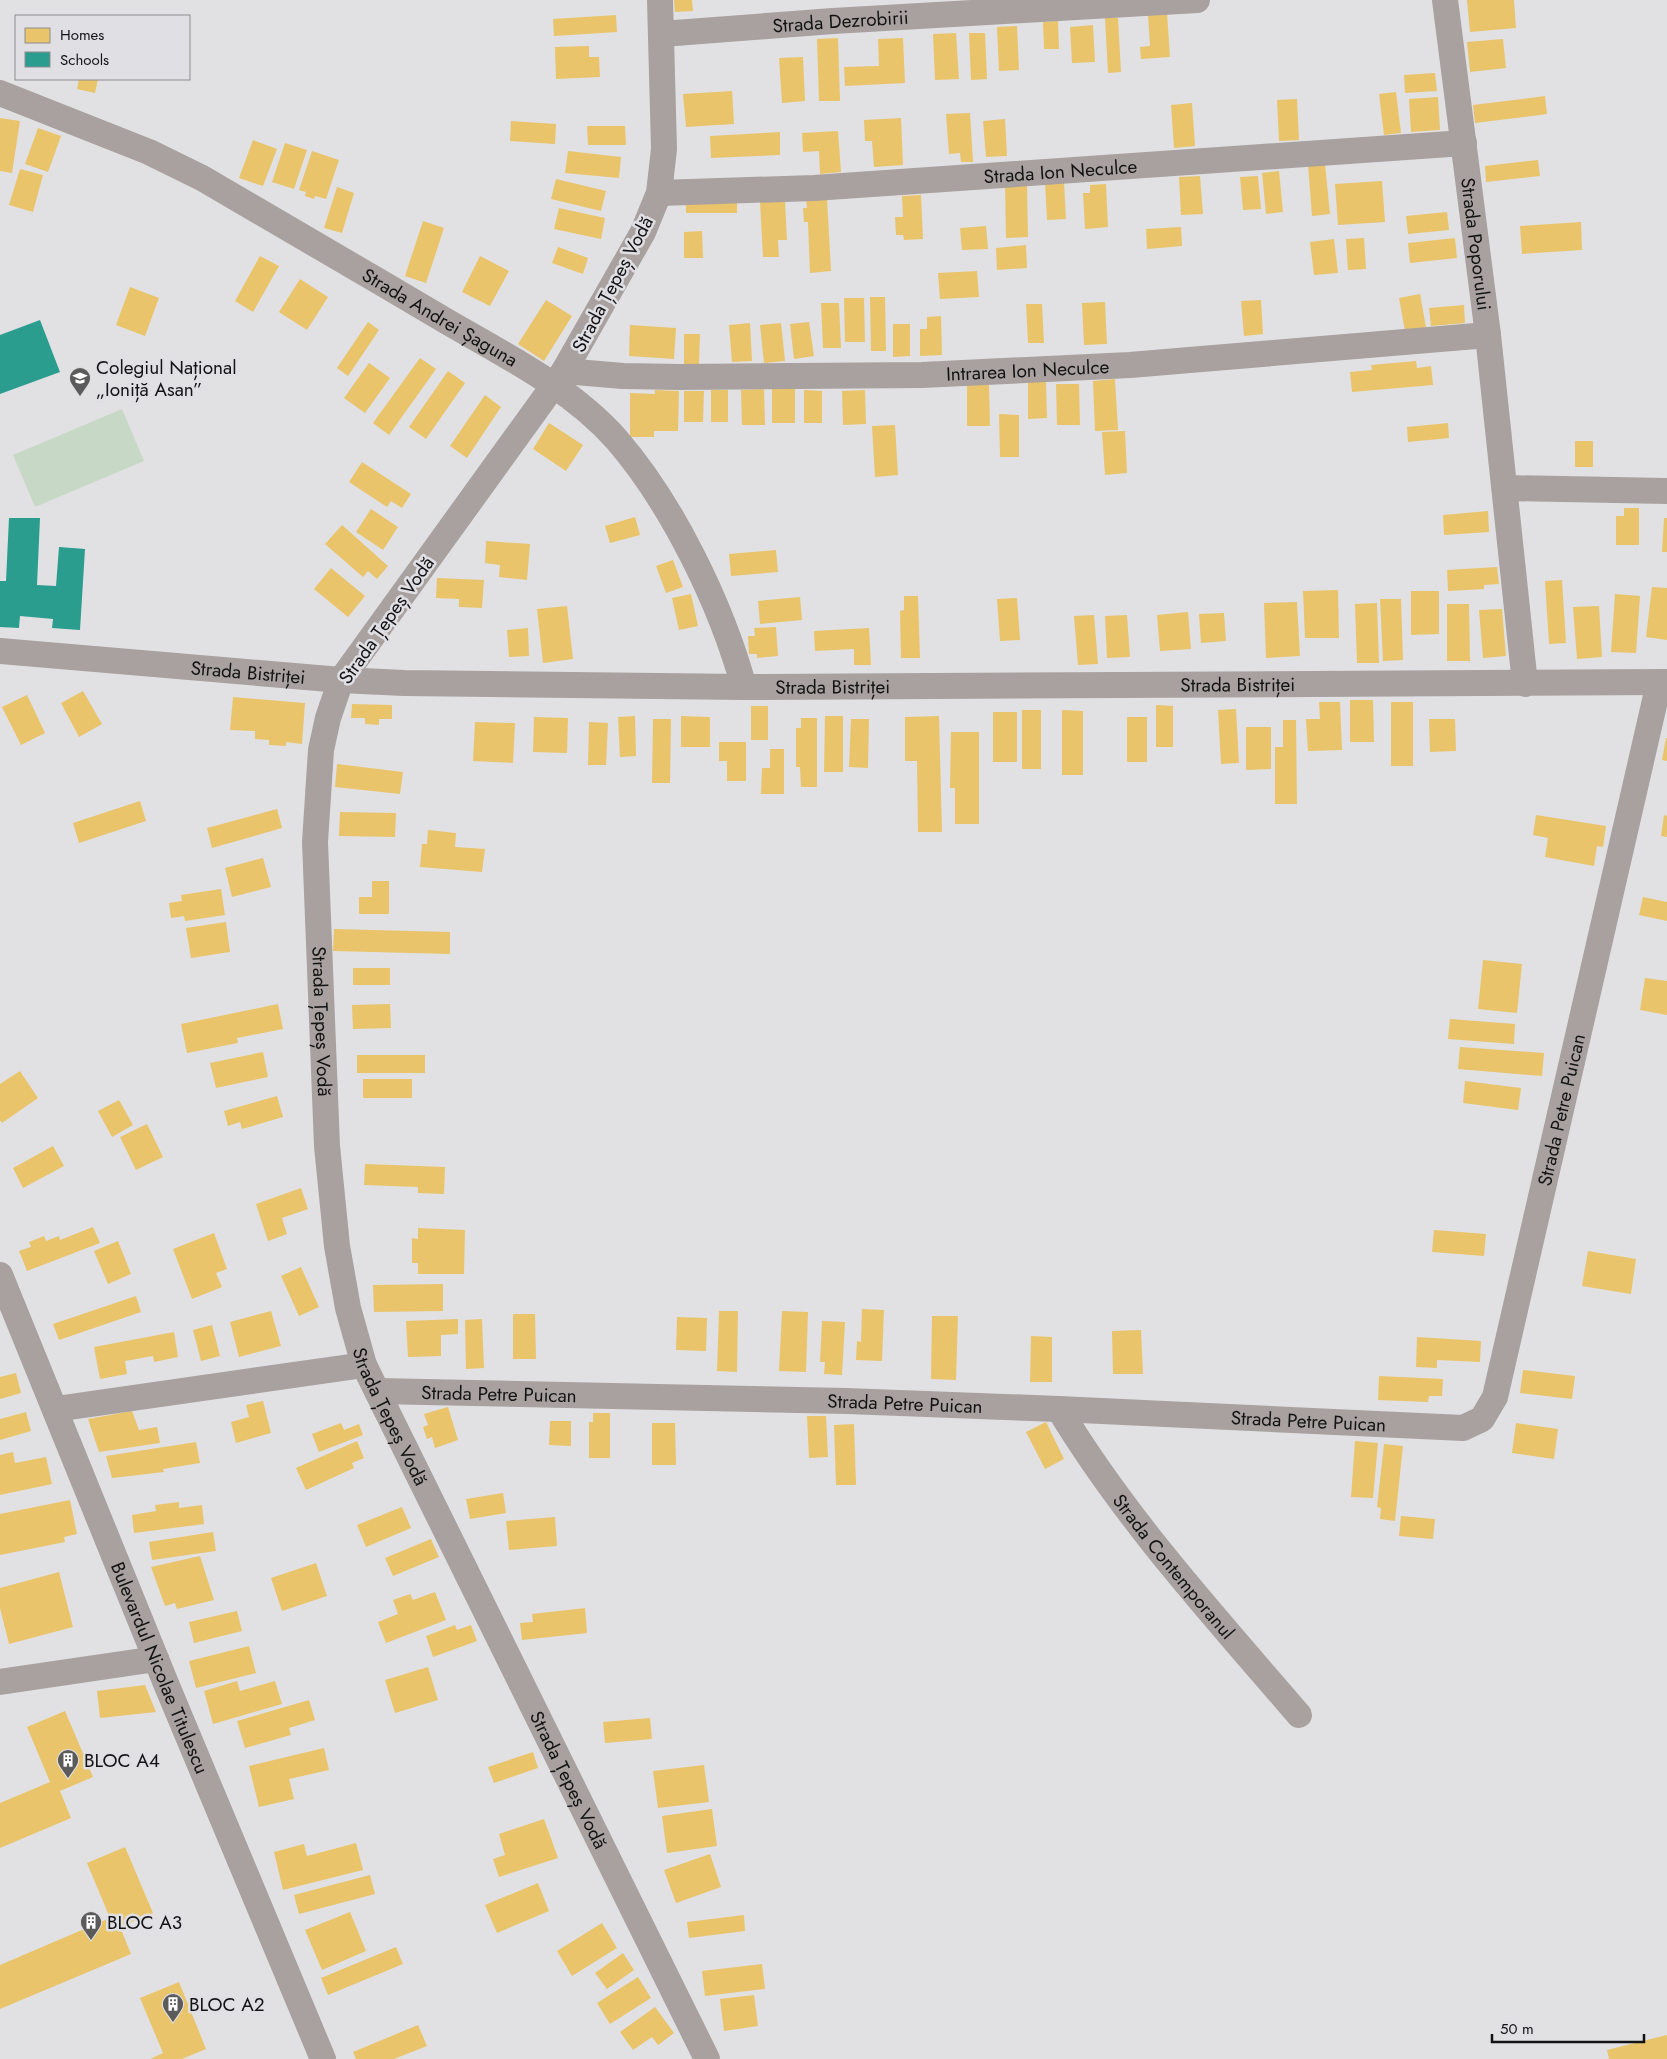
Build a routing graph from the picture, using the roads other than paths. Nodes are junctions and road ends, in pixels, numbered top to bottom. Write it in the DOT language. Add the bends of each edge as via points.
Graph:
graph roads {
  1 [pos="660,0"];
  2 [pos="1197,0"];
  3 [pos="1445,0"];
  4 [pos="662,34"];
  5 [pos="0,93"];
  6 [pos="1464,143"];
  7 [pos="659,192"];
  8 [pos="1488,335"];
  9 [pos="559,378"];
  10 [pos="1505,488"];
  11 [pos="1667,491"];
  12 [pos="0,651"];
  13 [pos="341,680"];
  14 [pos="1663,682"];
  15 [pos="1525,684"];
  16 [pos="744,686"];
  17 [pos="0,1275"];
  18 [pos="364,1364"];
  19 [pos="377,1391"];
  20 [pos="1059,1408"];
  21 [pos="56,1409"];
  22 [pos="156,1660"];
  23 [pos="0,1682"];
  24 [pos="1300,1715"];
  25 [pos="323,2059"];
  26 [pos="707,2059"];
  1 -- 4 [label="street, Strada Țepeș Vodă"];
  2 -- 4 [label="street, Strada Dezrobirii"];
  3 -- 6 [label="street, Strada Poporului"];
  4 -- 7 [label="street, Strada Țepeș Vodă" via="664,149"];
  5 -- 9 [label="street, Strada Andrei Șaguna" via="149,152 202,178"];
  6 -- 7 [label="street, Strada Ion Neculce" via="814,188"];
  6 -- 8 [label="street, Strada Poporului"];
  7 -- 9 [label="street, Strada Țepeș Vodă" via="643,232"];
  8 -- 9 [label="street, Intrarea Ion Neculce" via="1130,366 932,375"];
  8 -- 10 [label="street, Strada Poporului"];
  9 -- 13 [label="street, Strada Țepeș Vodă"];
  9 -- 16 [label="street, Strada Andrei Șaguna" via="617,440 652,488 703,577 723,622"];
  10 -- 11 [label="street"];
  10 -- 15 [label="street, Strada Poporului"];
  12 -- 13 [label="street, Strada Bistriței"];
  13 -- 16 [label="street, Strada Bistriței"];
  13 -- 18 [label="street, Strada Țepeș Vodă" via="321,750 315,842 327,1146 337,1246 348,1308"];
  14 -- 15 [label="street, Strada Bistriței"];
  14 -- 20 [label="street, Strada Petre Puican" via="1495,1397 1482,1419 1463,1428"];
  15 -- 16 [label="street, Strada Bistriței"];
  17 -- 21 [label="street, Bulevardul Nicolae Titulescu"];
  18 -- 19 [label="street, Strada Țepeș Vodă"];
  18 -- 21 [label="street"];
  19 -- 20 [label="street, Strada Petre Puican"];
  19 -- 26 [label="street, Strada Țepeș Vodă"];
  20 -- 24 [label="street, Strada Contemporanul" via="1085,1452 1148,1537"];
  21 -- 22 [label="street, Bulevardul Nicolae Titulescu"];
  22 -- 23 [label="street"];
  22 -- 25 [label="street, Bulevardul Nicolae Titulescu"];
}
